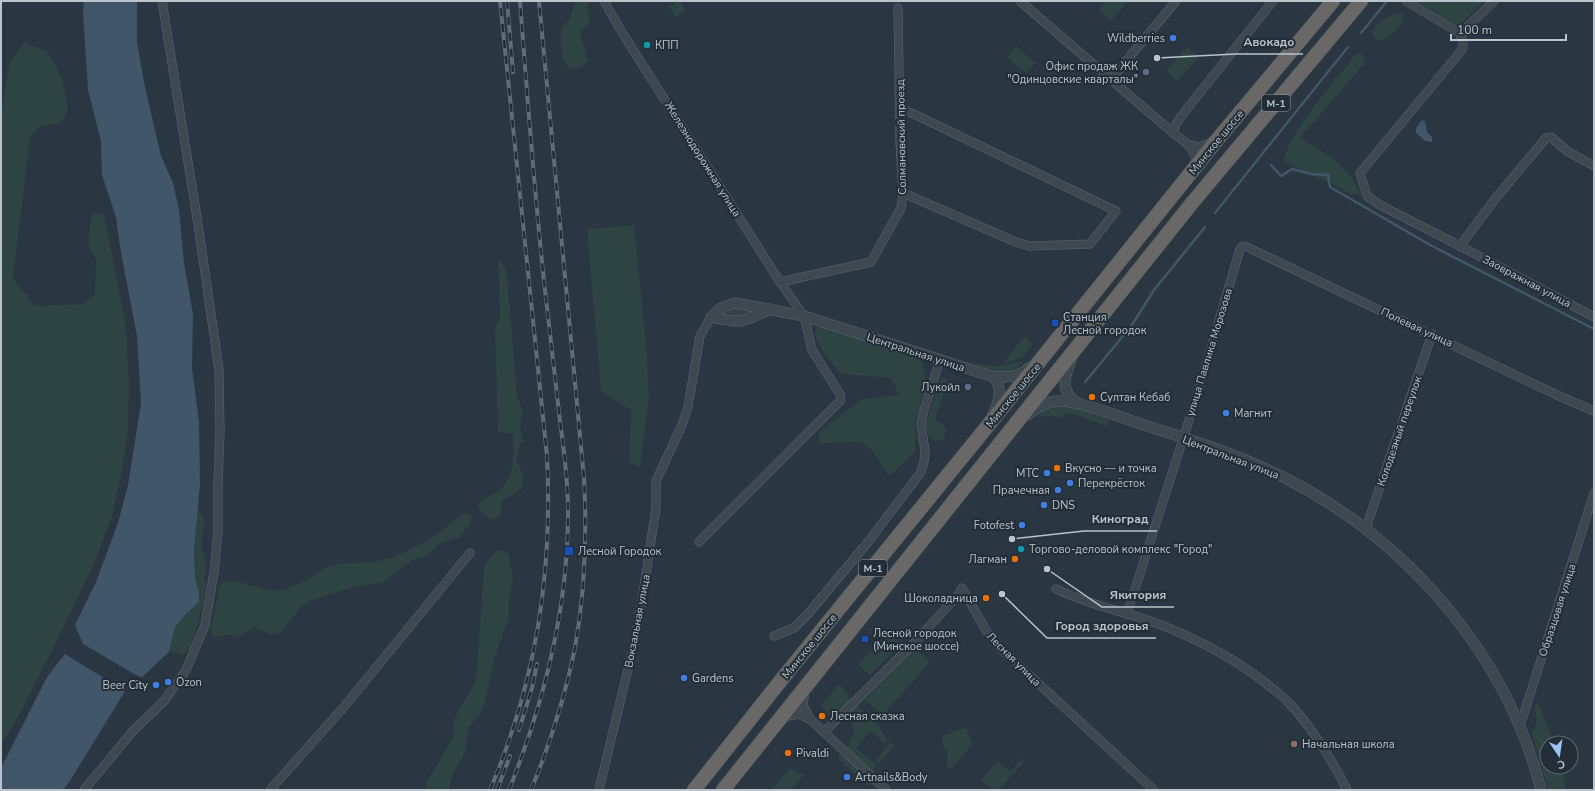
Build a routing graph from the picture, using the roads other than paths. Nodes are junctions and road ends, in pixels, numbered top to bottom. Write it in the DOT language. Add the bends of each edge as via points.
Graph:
graph roads {
  1 [pos="162,1"];
  2 [pos="604,1"];
  3 [pos="1020,1"];
  4 [pos="1176,1"];
  5 [pos="1272,1"];
  6 [pos="1333,1"];
  7 [pos="1361,1"];
  8 [pos="1406,1"];
  9 [pos="1494,1"];
  10 [pos="898,8"];
  11 [pos="1458,32"];
  12 [pos="1111,79"];
  13 [pos="901,108"];
  14 [pos="1173,133"];
  15 [pos="1217,140"];
  16 [pos="1186,143"];
  17 [pos="1594,166"];
  18 [pos="1195,167"];
  19 [pos="903,193"];
  20 [pos="1460,246"];
  21 [pos="1240,249"];
  22 [pos="780,282"];
  23 [pos="770,309"];
  24 [pos="804,316"];
  25 [pos="711,317"];
  26 [pos="1594,317"];
  27 [pos="1432,334"];
  28 [pos="1052,346"];
  29 [pos="1076,348"];
  30 [pos="940,360"];
  31 [pos="994,377"];
  32 [pos="1081,405"];
  33 [pos="1594,411"];
  34 [pos="1014,425"];
  35 [pos="986,428"];
  36 [pos="1183,438"];
  37 [pos="1594,494"];
  38 [pos="1366,528"];
  39 [pos="699,542"];
  40 [pos="470,553"];
  41 [pos="1056,589"];
  42 [pos="1127,614"];
  43 [pos="774,636"];
  44 [pos="806,688"];
  45 [pos="782,717"];
  46 [pos="811,720"];
  47 [pos="1520,726"];
  48 [pos="824,732"];
  49 [pos="84,790"];
  50 [pos="270,790"];
  51 [pos="599,790"];
  52 [pos="694,790"];
  53 [pos="723,790"];
  54 [pos="886,790"];
  55 [pos="1154,790"];
  56 [pos="1347,790"];
  57 [pos="1541,790"];
  1 -- 49 [label="street" via="198,224 218,370 218,532 205,625 186,670 165,700 133,731"];
  2 -- 22 [label="street, Железнодорожная улица"];
  3 -- 12 [label="street"];
  4 -- 12 [label="street"];
  5 -- 14 [label="street" via="1182,115"];
  6 -- 15 [label="highway, Минское шоссе / М-1"];
  7 -- 29 [label="highway, Минское шоссе / М-1" via="1192,203"];
  8 -- 11 [label="street"];
  9 -- 11 [label="street" via="1466,28"];
  10 -- 13 [label="street, Солмановский проезд"];
  11 -- 20 [label="street, Заовражная улица" via="1464,44 1461,51 1360,173 1367,196"];
  12 -- 14 [label="street"];
  13 -- 19 [label="street, Солмановский проезд"];
  13 -- 19 [label="street" via="1116,211 1090,244 1030,246"];
  14 -- 16 [label="street"];
  15 -- 16 [label="street" via="1198,147"];
  15 -- 18 [label="highway, Минское шоссе / М-1"];
  16 -- 18 [label="street" via="1194,150"];
  17 -- 20 [label="street" via="1567,151 1551,137 1546,138"];
  18 -- 28 [label="highway, Минское шоссе / М-1"];
  19 -- 22 [label="street, Солмановский проезд" via="901,208 871,262"];
  20 -- 26 [label="street, Заовражная улица"];
  21 -- 27 [label="street, Полевая улица" via="1245,246"];
  21 -- 36 [label="street, улица Павлика Морозова"];
  22 -- 24 [label="street, Железнодорожная улица"];
  23 -- 24 [label="street, Центральная улица"];
  23 -- 25 [label="street" via="740,322"];
  23 -- 25 [label="street, Центральная улица" via="735,303 721,308"];
  24 -- 30 [label="street, Центральная улица"];
  24 -- 39 [label="street" via="812,350 842,398"];
  25 -- 51 [label="street, Вокзальная улица" via="700,336 688,406 682,425 656,481 656,507 642,601"];
  27 -- 33 [label="street, Полевая улица"];
  27 -- 38 [label="street, Колодезный переулок"];
  28 -- 31 [label="street, Центральная улица" via="1024,373 1013,378"];
  28 -- 35 [label="highway, Минское шоссе / М-1"];
  29 -- 32 [label="street" via="1064,385 1068,394"];
  29 -- 34 [label="highway, Минское шоссе / М-1"];
  30 -- 31 [label="street, Центральная улица"];
  30 -- 43 [label="street" via="921,424 925,451 921,472 808,614 794,628"];
  31 -- 35 [label="street" via="1000,388 999,398"];
  32 -- 34 [label="street, Центральная улица" via="1058,401 1045,403"];
  32 -- 36 [label="street, Центральная улица"];
  34 -- 44 [label="highway, Минское шоссе / М-1"];
  35 -- 52 [label="highway, Минское шоссе / М-1"];
  36 -- 38 [label="street, Центральная улица" via="1260,466 1287,479"];
  36 -- 42 [label="street, улица Павлика Морозова"];
  37 -- 47 [label="street, Образцовая улица"];
  38 -- 47 [label="street, Центральная улица" via="1423,580 1455,617 1479,651"];
  40 -- 50 [label="street" via="344,708"];
  41 -- 42 [label="street"];
  42 -- 56 [label="street" via="1201,642 1256,676 1288,703 1301,718 1334,765"];
  44 -- 45 [label="highway, Минское шоссе / М-1"];
  44 -- 46 [label="street" via="803,705"];
  45 -- 46 [label="street" via="795,714"];
  45 -- 53 [label="highway, Минское шоссе / М-1"];
  46 -- 48 [label="street"];
  47 -- 57 [label="street, Центральная улица"];
  48 -- 54 [label="street"];
  48 -- 55 [label="street, Лесная улица" via="913,643 962,588 987,632 1001,649"];
}
